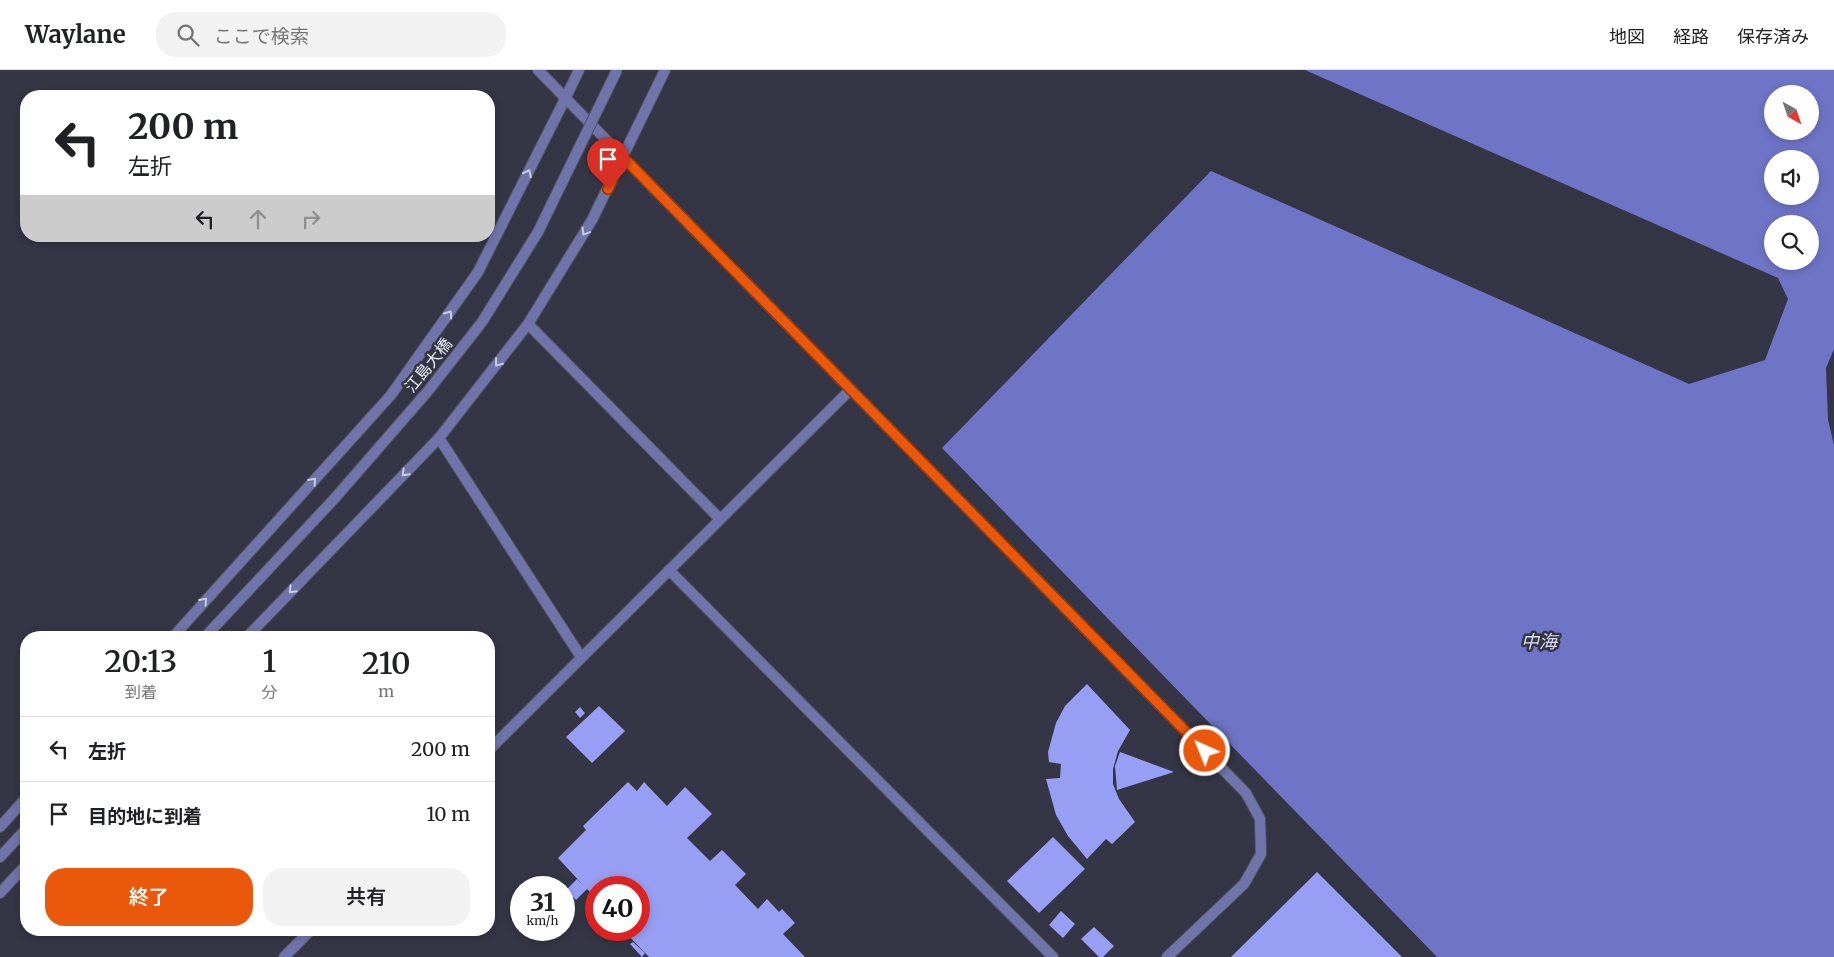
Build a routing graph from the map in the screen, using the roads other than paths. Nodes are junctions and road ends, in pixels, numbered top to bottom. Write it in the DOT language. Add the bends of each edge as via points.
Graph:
graph roads {
  1 [pos="538,70"];
  2 [pos="578,70"];
  3 [pos="617,70"];
  4 [pos="665,70"];
  5 [pos="565,99"];
  6 [pos="623,157"];
  7 [pos="495,238"];
  8 [pos="493,242"];
  9 [pos="528,324"];
  10 [pos="850,390"];
  11 [pos="439,438"];
  12 [pos="720,519"];
  13 [pos="669,570"];
  14 [pos="178,631"];
  15 [pos="210,631"];
  16 [pos="253,631"];
  17 [pos="581,657"];
  18 [pos="495,744"];
  19 [pos="20,804"];
  20 [pos="0,826"];
  21 [pos="20,836"];
  22 [pos="0,858"];
  23 [pos="20,871"];
  24 [pos="0,892"];
  25 [pos="305,936"];
  26 [pos="284,957"];
  27 [pos="1053,957"];
  28 [pos="1168,957"];
  1 -- 5 [label="street"];
  2 -- 5 [label="street"];
  3 -- 15 [label="street, 江島大橋, bridge" via="538,232 482,322 428,391 354,476"];
  4 -- 6 [label="street"];
  5 -- 6 [label="street"];
  7 -- 5 [label="street, one-way"];
  6 -- 9 [label="street, one-way" via="592,220"];
  6 -- 10 [label="street"];
  14 -- 8 [label="street, one-way" via="391,395 478,272"];
  9 -- 11 [label="street, one-way"];
  9 -- 12 [label="street"];
  10 -- 12 [label="street"];
  10 -- 28 [label="street" via="1250,800 1260,819 1261,854 1244,884"];
  11 -- 16 [label="street, one-way"];
  11 -- 17 [label="street"];
  12 -- 13 [label="street"];
  13 -- 17 [label="street"];
  13 -- 27 [label="street"];
  17 -- 18 [label="street"];
  19 -- 20 [label="street"];
  21 -- 22 [label="street"];
  23 -- 24 [label="street"];
  25 -- 26 [label="street"];
}
